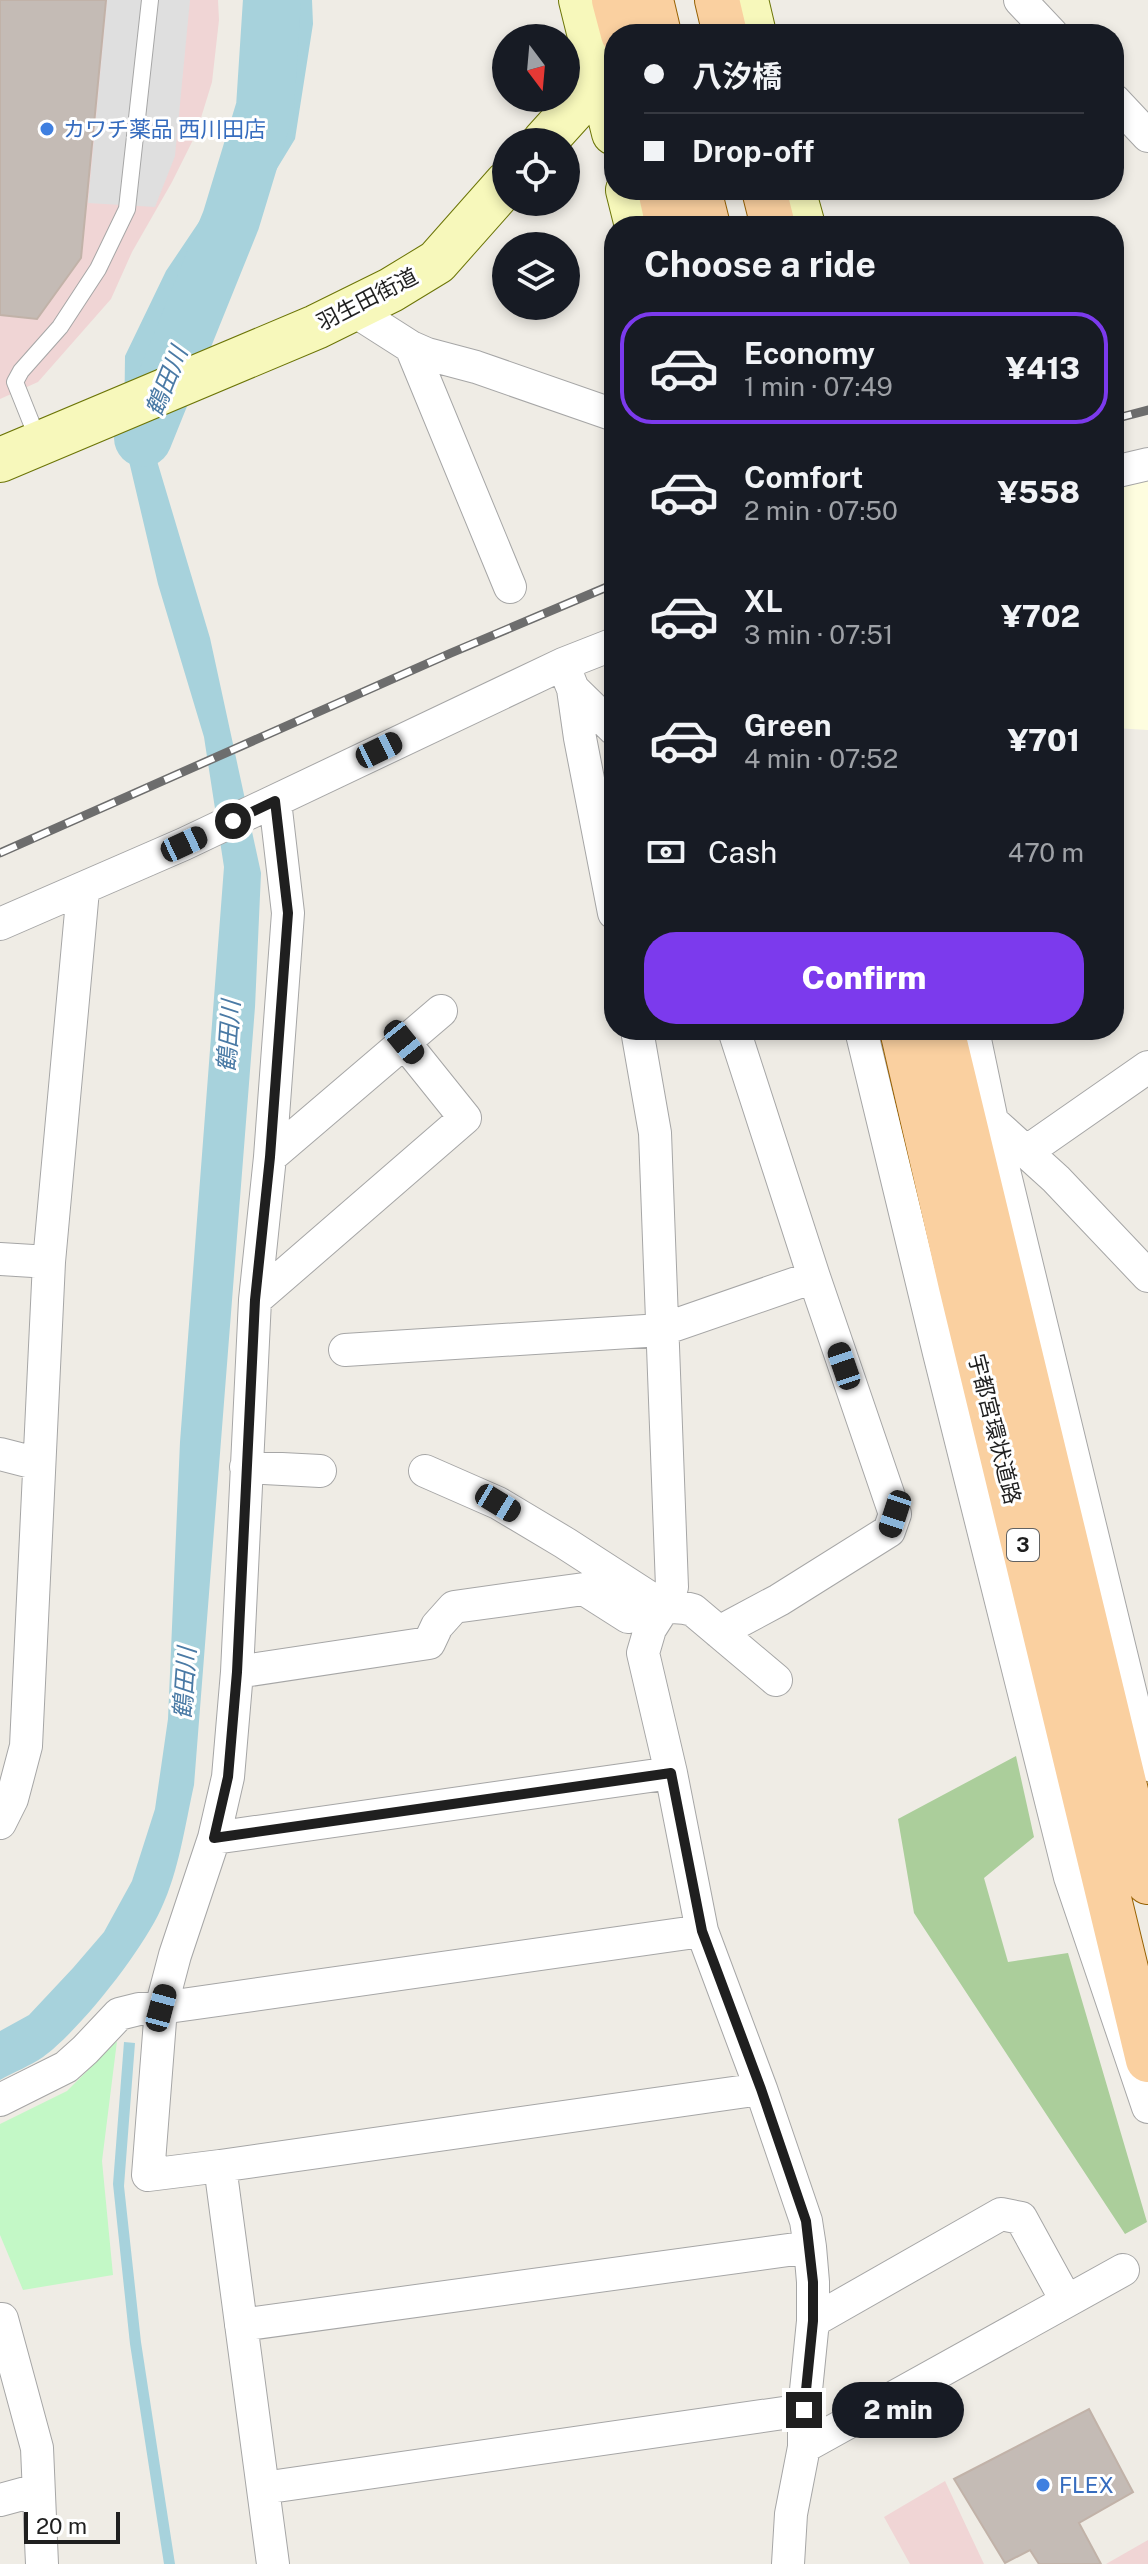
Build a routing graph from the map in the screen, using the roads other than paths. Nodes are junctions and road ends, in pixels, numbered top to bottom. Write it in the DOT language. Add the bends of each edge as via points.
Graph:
graph roads {
  1 [pos="150,0"];
  2 [pos="581,0"];
  3 [pos="614,0"];
  4 [pos="651,0"];
  5 [pos="690,0"];
  6 [pos="717,0"];
  7 [pos="746,0"];
  8 [pos="1020,0"];
  9 [pos="611,24"];
  10 [pos="657,24"];
  11 [pos="696,24"];
  12 [pos="723,24"];
  13 [pos="752,24"];
  14 [pos="1043,24"];
  15 [pos="604,36"];
  16 [pos="604,50"];
  17 [pos="1124,111"];
  18 [pos="557,128"];
  19 [pos="1148,136"];
  20 [pos="492,200"];
  21 [pos="353,310"];
  22 [pos="411,347"];
  23 [pos="604,412"];
  24 [pos="39,443"];
  25 [pos="0,460"];
  26 [pos="1148,464"];
  27 [pos="1124,470"];
  28 [pos="510,587"];
  29 [pos="604,651"];
  30 [pos="568,676"];
  31 [pos="604,717"];
  32 [pos="266,805"];
  33 [pos="604,862"];
  34 [pos="83,890"];
  35 [pos="0,924"];
  36 [pos="441,1011"];
  37 [pos="639,1040"];
  38 [pos="737,1040"];
  39 [pos="863,1040"];
  40 [pos="904,1040"];
  41 [pos="944,1040"];
  42 [pos="975,1040"];
  43 [pos="404,1042"];
  44 [pos="1148,1067"];
  45 [pos="992,1121"];
  46 [pos="1026,1152"];
  47 [pos="270,1157"];
  48 [pos="0,1259"];
  49 [pos="49,1262"];
  50 [pos="1148,1276"];
  51 [pos="814,1277"];
  52 [pos="255,1300"];
  53 [pos="661,1330"];
  54 [pos="345,1350"];
  55 [pos="0,1454"];
  56 [pos="39,1464"];
  57 [pos="246,1467"];
  58 [pos="320,1471"];
  59 [pos="425,1471"];
  60 [pos="664,1607"];
  61 [pos="719,1632"];
  62 [pos="237,1672"];
  63 [pos="776,1680"];
  64 [pos="1148,1765"];
  65 [pos="671,1773"];
  66 [pos="0,1823"];
  67 [pos="214,1838"];
  68 [pos="1148,1882"];
  69 [pos="702,1931"];
  70 [pos="161,2008"];
  71 [pos="1148,2060"];
  72 [pos="761,2089"];
  73 [pos="0,2100"];
  74 [pos="1148,2107"];
  75 [pos="220,2166"];
  76 [pos="810,2247"];
  77 [pos="1123,2270"];
  78 [pos="1066,2300"];
  79 [pos="1,2318"];
  80 [pos="813,2321"];
  81 [pos="241,2325"];
  82 [pos="804,2410"];
  83 [pos="804,2447"];
  84 [pos="263,2488"];
  85 [pos="37,2490"];
  86 [pos="0,2500"];
  87 [pos="42,2564"];
  88 [pos="273,2564"];
  89 [pos="788,2564"];
  1 -- 24 [label="lane" via="127,209 98,269 15,382"];
  2 -- 15 [label="main road"];
  3 -- 9 [label="main road"];
  4 -- 10 [label="main road"];
  5 -- 11 [label="main road"];
  6 -- 12 [label="main road"];
  7 -- 13 [label="main road"];
  8 -- 14 [label="street"];
  16 -- 18 [label="main road" via="582,100"];
  17 -- 19 [label="street"];
  20 -- 21 [label="main road, 羽生田街道" via="437,262"];
  21 -- 22 [label="street"];
  21 -- 24 [label="main road, 羽生田街道"];
  22 -- 23 [label="street"];
  22 -- 28 [label="street"];
  24 -- 25 [label="main road"];
  26 -- 27 [label="street"];
  29 -- 30 [label="street"];
  30 -- 31 [label="street"];
  30 -- 32 [label="street" via="430,725"];
  30 -- 33 [label="street"];
  32 -- 34 [label="street"];
  32 -- 47 [label="street" via="288,913"];
  34 -- 35 [label="street"];
  34 -- 49 [label="street"];
  36 -- 43 [label="street"];
  37 -- 53 [label="street" via="655,1133"];
  38 -- 51 [label="street"];
  39 -- 74 [label="street" via="1070,1877"];
  40 -- 71 [label="main road, 宇都宮環状道路 / 3"];
  41 -- 68 [label="main road, 宇都宮環状道路 / 3"];
  42 -- 45 [label="street"];
  43 -- 47 [label="street"];
  43 -- 52 [label="street" via="465,1118"];
  44 -- 46 [label="street"];
  45 -- 46 [label="street"];
  45 -- 64 [label="street"];
  46 -- 50 [label="street"];
  47 -- 52 [label="street"];
  48 -- 49 [label="street"];
  49 -- 56 [label="street"];
  51 -- 53 [label="street"];
  51 -- 61 [label="street" via="895,1514 889,1531"];
  52 -- 57 [label="street"];
  53 -- 54 [label="street"];
  53 -- 60 [label="street" via="672,1587"];
  55 -- 56 [label="street"];
  56 -- 66 [label="street" via="26,1746"];
  57 -- 58 [label="street"];
  57 -- 62 [label="street"];
  59 -- 60 [label="street" via="498,1503"];
  60 -- 61 [label="street" via="693,1610"];
  60 -- 62 [label="street" via="628,1617 584,1589 454,1607 429,1643"];
  60 -- 65 [label="street" via="643,1653"];
  61 -- 63 [label="street"];
  62 -- 67 [label="street" via="228,1777"];
  65 -- 67 [label="street"];
  65 -- 69 [label="street"];
  67 -- 70 [label="street"];
  69 -- 70 [label="street"];
  69 -- 72 [label="street"];
  70 -- 73 [label="street" via="119,2014 66,2067"];
  70 -- 75 [label="street" via="148,2175"];
  72 -- 75 [label="street"];
  72 -- 76 [label="street"];
  75 -- 81 [label="street"];
  76 -- 80 [label="street"];
  76 -- 81 [label="street"];
  77 -- 78 [label="street"];
  78 -- 80 [label="street" via="1021,2218 1001,2214"];
  78 -- 83 [label="street"];
  79 -- 85 [label="street" via="37,2448"];
  80 -- 82 [label="street"];
  81 -- 84 [label="street"];
  82 -- 83 [label="street"];
  82 -- 84 [label="street"];
  83 -- 89 [label="street"];
  84 -- 88 [label="street"];
  85 -- 86 [label="street"];
  85 -- 87 [label="street"];
}
